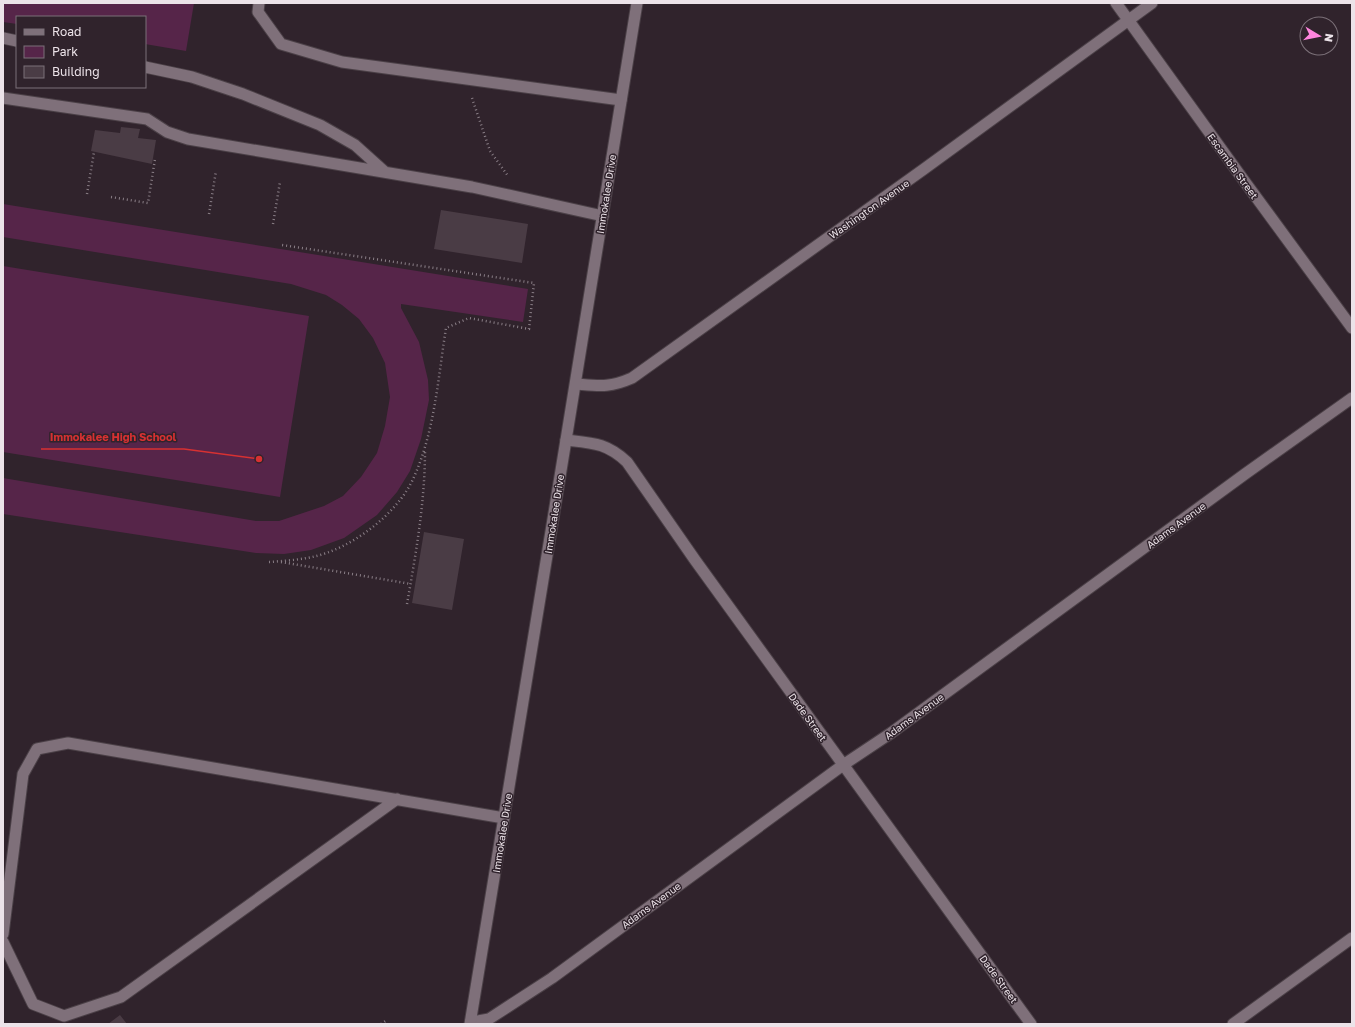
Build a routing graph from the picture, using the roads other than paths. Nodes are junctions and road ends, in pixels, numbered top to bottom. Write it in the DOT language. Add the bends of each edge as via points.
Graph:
graph roads {
  1 [pos="259,3"];
  2 [pos="637,3"];
  3 [pos="1116,3"];
  4 [pos="1152,3"];
  5 [pos="1129,20"];
  6 [pos="3,38"];
  7 [pos="16,41"];
  8 [pos="146,67"];
  9 [pos="3,98"];
  10 [pos="621,100"];
  11 [pos="386,172"];
  12 [pos="603,216"];
  13 [pos="1352,328"];
  14 [pos="576,384"];
  15 [pos="1352,398"];
  16 [pos="566,440"];
  17 [pos="843,765"];
  18 [pos="396,799"];
  19 [pos="504,818"];
  20 [pos="3,934"];
  21 [pos="1352,938"];
  22 [pos="3,942"];
  23 [pos="66,1020"];
  24 [pos="469,1023"];
  25 [pos="1031,1024"];
  26 [pos="1233,1024"];
  1 -- 10 [label="street" via="258,12 281,44 342,62"];
  2 -- 10 [label="street, Immokalee Drive"];
  3 -- 5 [label="street, Escambia Street"];
  4 -- 5 [label="street, Washington Avenue"];
  5 -- 13 [label="street, Escambia Street"];
  5 -- 14 [label="street, Washington Avenue" via="632,378 604,386"];
  6 -- 7 [label="street"];
  8 -- 11 [label="street" via="207,81 320,125 355,144"];
  9 -- 11 [label="street" via="147,119 167,132 188,139"];
  10 -- 12 [label="street, Immokalee Drive"];
  11 -- 12 [label="street" via="472,187"];
  12 -- 14 [label="street, Immokalee Drive"];
  14 -- 16 [label="street, Immokalee Drive"];
  15 -- 17 [label="street, Adams Avenue" via="891,733"];
  16 -- 17 [label="street, Dade Street" via="604,446 617,452 627,462"];
  16 -- 19 [label="street, Immokalee Drive"];
  17 -- 24 [label="street, Adams Avenue" via="552,978 489,1019"];
  17 -- 25 [label="street, Dade Street"];
  18 -- 19 [label="street"];
  18 -- 20 [label="street" via="68,744 37,749 24,774"];
  18 -- 23 [label="street" via="121,997"];
  19 -- 24 [label="street, Immokalee Drive"];
  21 -- 26 [label="street"];
  22 -- 23 [label="street" via="33,1004"];
}
